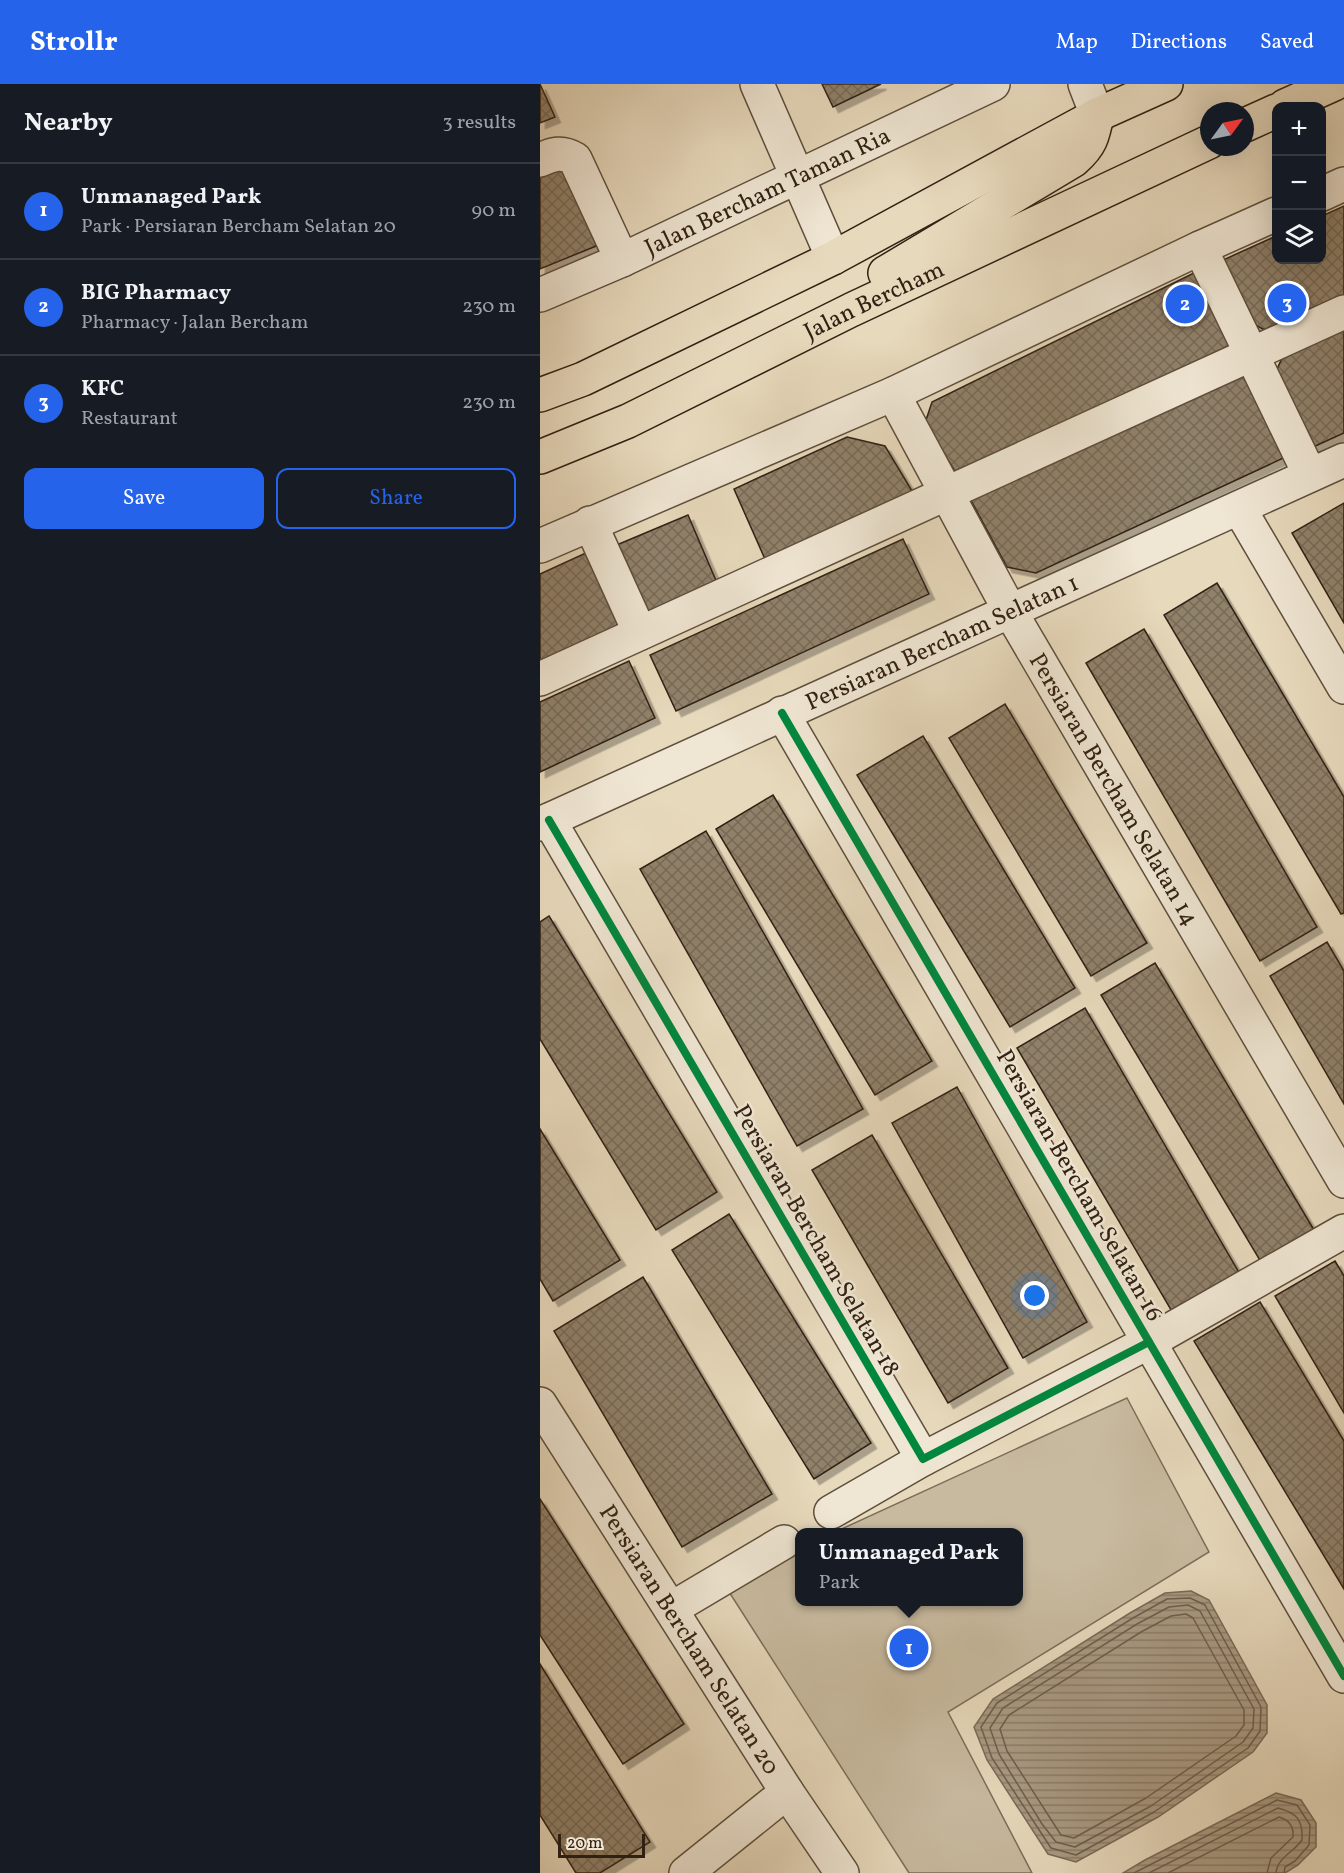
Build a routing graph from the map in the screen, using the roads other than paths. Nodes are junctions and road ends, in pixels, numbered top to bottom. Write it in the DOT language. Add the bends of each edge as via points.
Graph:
graph roads {
  1 [pos="757,84"];
  2 [pos="993,84"];
  3 [pos="1084,84"];
  4 [pos="1166,84"];
  5 [pos="1334,84"];
  6 [pos="1295,102"];
  7 [pos="1272,113"];
  8 [pos="1098,114"];
  9 [pos="1254,121"];
  10 [pos="1200,146"];
  11 [pos="540,160"];
  12 [pos="797,178"];
  13 [pos="1344,184"];
  14 [pos="1326,192"];
  15 [pos="1272,216"];
  16 [pos="1200,248"];
  17 [pos="833,258"];
  18 [pos="622,260"];
  19 [pos="540,295"];
  20 [pos="851,310"];
  21 [pos="1344,312"];
  22 [pos="1251,354"];
  23 [pos="893,394"];
  24 [pos="540,395"];
  25 [pos="540,457"];
  26 [pos="1344,460"];
  27 [pos="1310,476"];
  28 [pos="946,493"];
  29 [pos="1239,508"];
  30 [pos="590,523"];
  31 [pos="540,546"];
  32 [pos="1010,611"];
  33 [pos="640,633"];
  34 [pos="540,679"];
  35 [pos="1344,687"];
  36 [pos="782,713"];
  37 [pos="545,822"];
  38 [pos="1344,1181"];
  39 [pos="1344,1231"];
  40 [pos="1149,1342"];
  41 [pos="540,1404"];
  42 [pos="923,1459"];
  43 [pos="831,1512"];
  44 [pos="784,1542"];
  45 [pos="671,1609"];
  46 [pos="1344,1676"];
  47 [pos="788,1792"];
  48 [pos="686,1873"];
  49 [pos="842,1873"];
  1 -- 12 [label="street"];
  2 -- 12 [label="street, Jalan Bercham Taman Ria"];
  3 -- 8 [label="street"];
  4 -- 8 [label="main road"];
  5 -- 6 [label="main road"];
  7 -- 9 [label="main road"];
  8 -- 17 [label="main road"];
  8 -- 20 [label="main road" via="1093,137 1074,160 887,271"];
  10 -- 20 [label="main road, Jalan Bercham"];
  11 -- 18 [label="street" via="560,153 575,159"];
  12 -- 17 [label="street"];
  12 -- 18 [label="street, Jalan Bercham Taman Ria"];
  13 -- 14 [label="street"];
  15 -- 16 [label="street"];
  16 -- 22 [label="street"];
  16 -- 23 [label="street"];
  17 -- 24 [label="main road" via="583,379"];
  18 -- 19 [label="street, Jalan Bercham Taman Ria"];
  20 -- 25 [label="main road, Jalan Bercham" via="628,420"];
  21 -- 22 [label="street"];
  22 -- 27 [label="street"];
  22 -- 28 [label="street"];
  23 -- 28 [label="street, Persiaran Bercham Selatan 14"];
  23 -- 30 [label="street"];
  26 -- 27 [label="street, Persiaran Bercham Selatan 1"];
  27 -- 29 [label="street, Persiaran Bercham Selatan 1"];
  28 -- 32 [label="street, Persiaran Bercham Selatan 14"];
  28 -- 33 [label="street"];
  29 -- 32 [label="street, Persiaran Bercham Selatan 1"];
  29 -- 35 [label="street"];
  30 -- 31 [label="street"];
  30 -- 33 [label="street"];
  32 -- 36 [label="street, Persiaran Bercham Selatan 1"];
  32 -- 38 [label="street, Persiaran Bercham Selatan 14"];
  33 -- 34 [label="street"];
  36 -- 37 [label="street, Persiaran Bercham Selatan 1"];
  36 -- 40 [label="street, Persiaran Bercham Selatan 16"];
  37 -- 42 [label="street, Persiaran Bercham Selatan 18"];
  39 -- 40 [label="street"];
  40 -- 42 [label="street"];
  40 -- 46 [label="street, Persiaran Bercham Selatan 16"];
  41 -- 45 [label="street, Persiaran Bercham Selatan 20"];
  42 -- 43 [label="street"];
  44 -- 45 [label="street"];
  45 -- 47 [label="street, Persiaran Bercham Selatan 20"];
  47 -- 48 [label="street"];
  47 -- 49 [label="street, Persiaran Bercham Selatan 20"];
}
